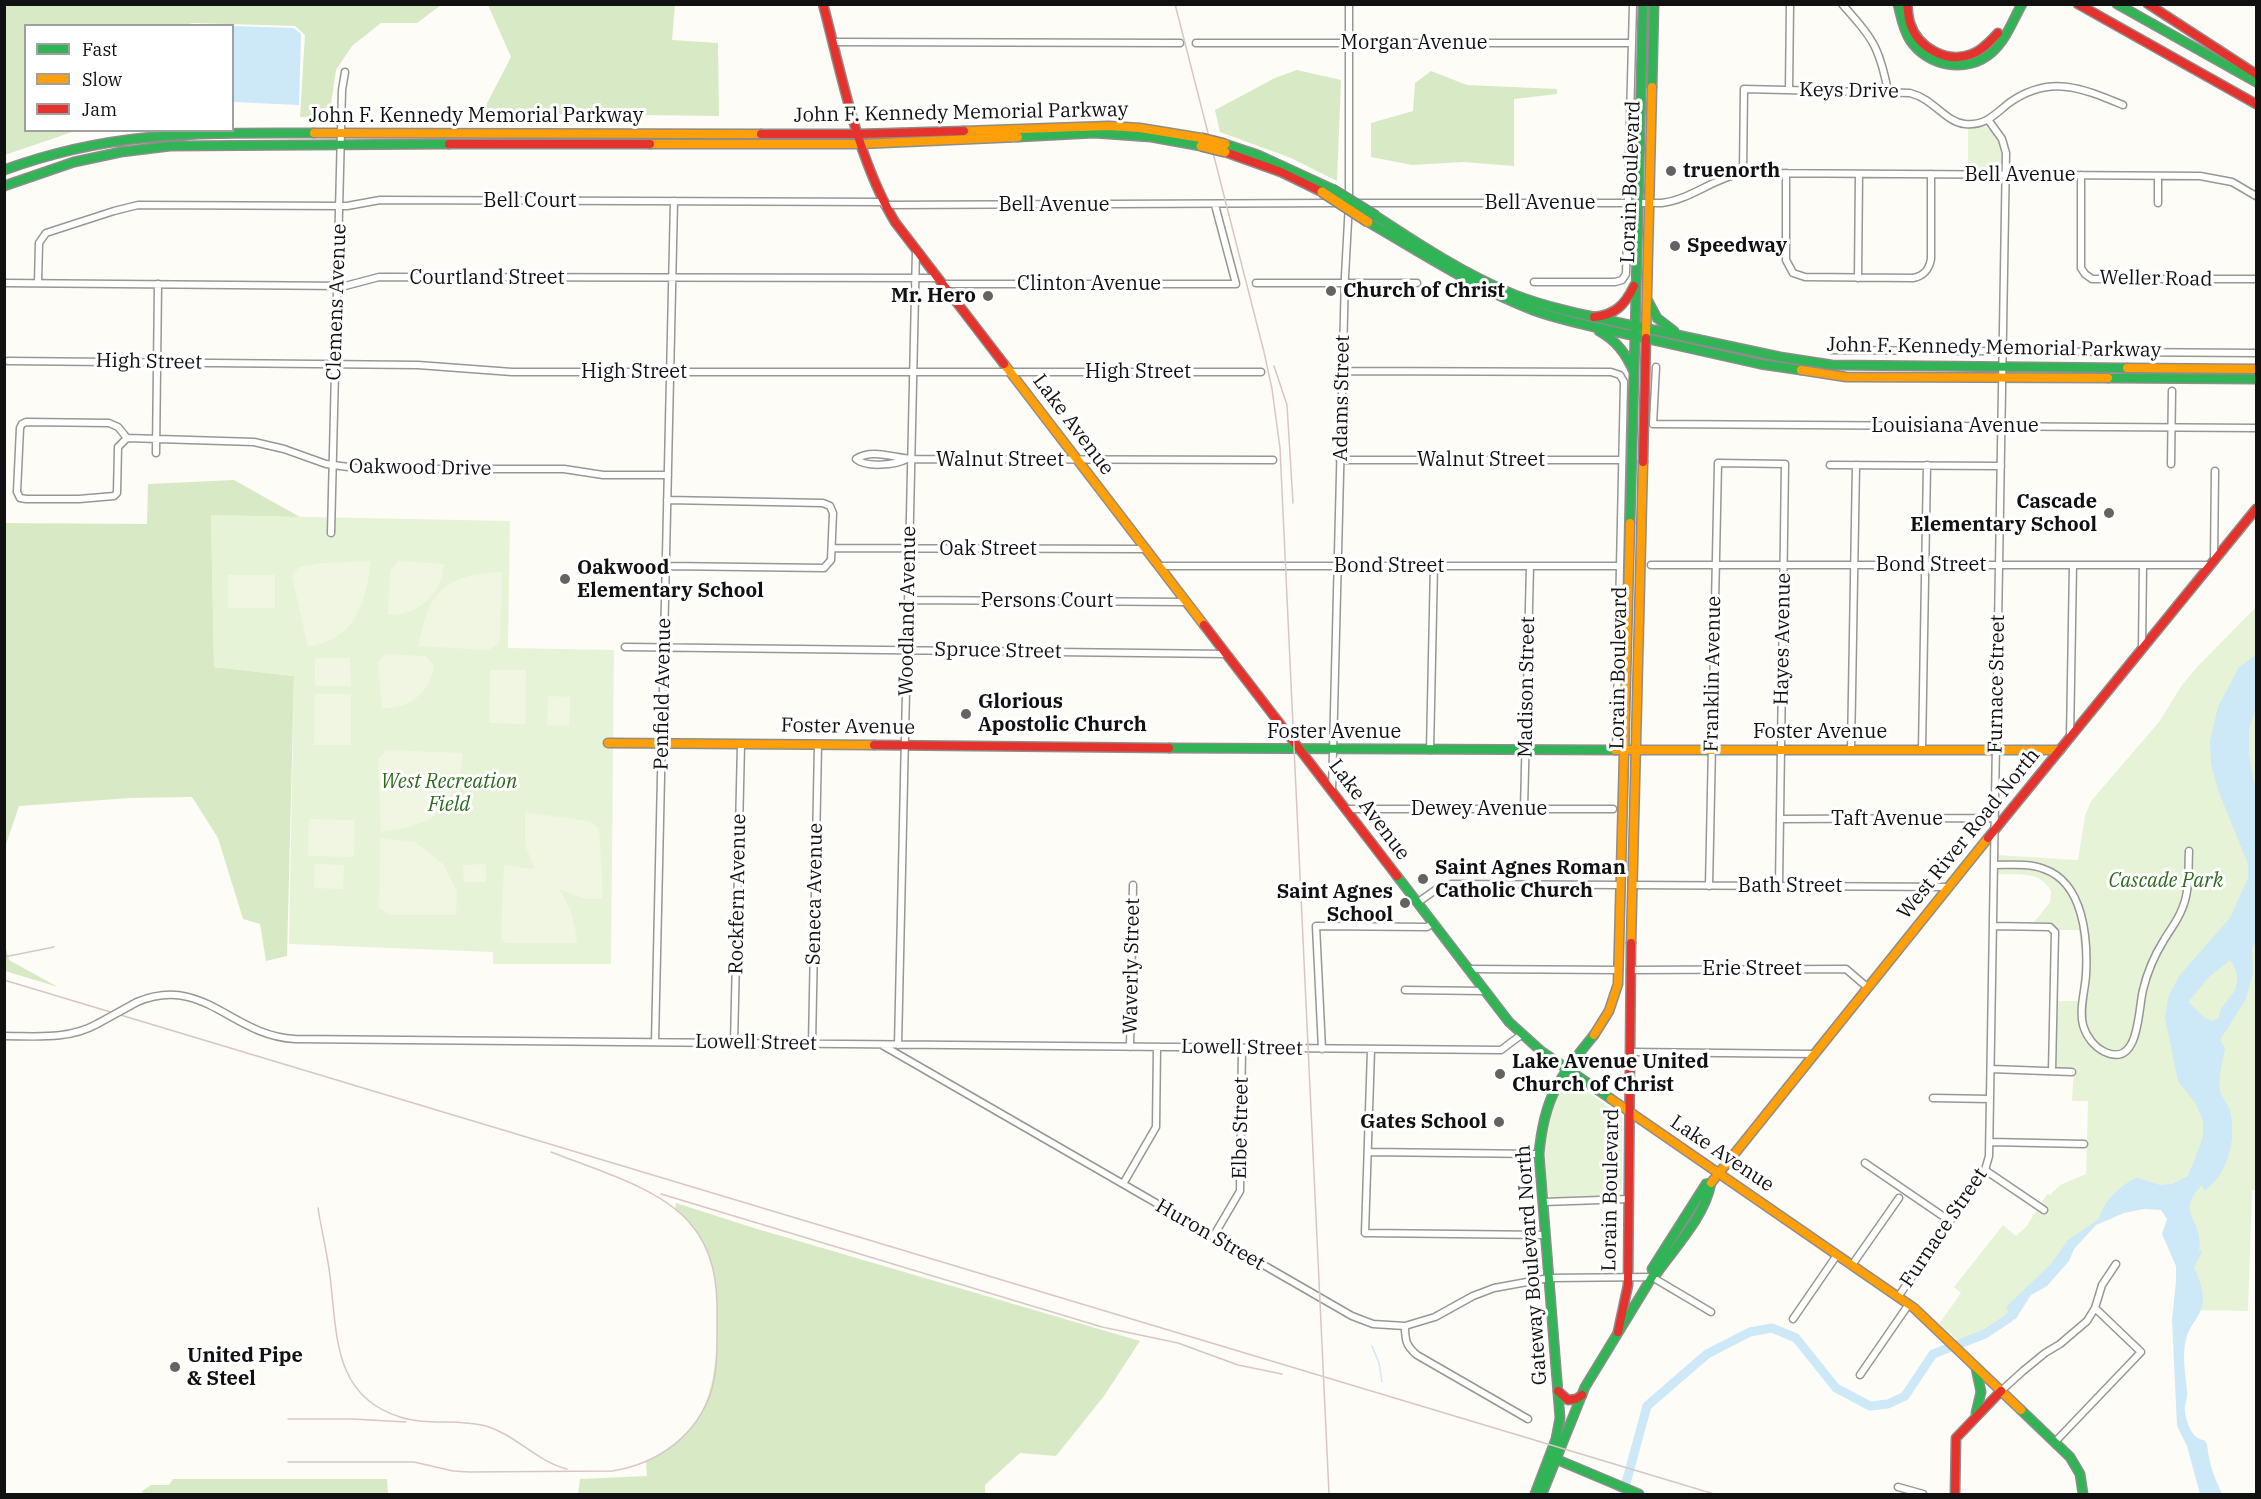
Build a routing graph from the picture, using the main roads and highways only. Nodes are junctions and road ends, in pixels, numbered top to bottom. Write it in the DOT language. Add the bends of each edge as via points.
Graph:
graph roads {
  1 [pos="823,4"];
  2 [pos="1643,4"];
  3 [pos="1654,4"];
  4 [pos="1898,4"];
  5 [pos="1907,4"];
  6 [pos="2067,4"];
  7 [pos="2078,4"];
  8 [pos="2117,4"];
  9 [pos="2148,4"];
  10 [pos="2019,5"];
  11 [pos="2120,30"];
  12 [pos="2256,74"];
  13 [pos="2256,82"];
  14 [pos="2256,104"];
  15 [pos="341,138"];
  16 [pos="860,139"];
  17 [pos="1225,148"];
  18 [pos="4,170"];
  19 [pos="4,186"];
  20 [pos="1638,203"];
  21 [pos="1372,219"];
  22 [pos="1636,283"];
  23 [pos="1646,291"];
  24 [pos="1594,317"];
  25 [pos="1583,324"];
  26 [pos="1635,331"];
  27 [pos="1646,333"];
  28 [pos="1682,336"];
  29 [pos="2256,369"];
  30 [pos="1634,372"];
  31 [pos="2256,379"];
  32 [pos="2256,509"];
  33 [pos="608,743"];
  34 [pos="1300,750"];
  35 [pos="2060,750"];
  36 [pos="1620,751"];
  37 [pos="1635,751"];
  38 [pos="1609,1014"];
  39 [pos="1567,1069"];
  40 [pos="1630,1113"];
  41 [pos="1717,1172"];
  42 [pos="1618,1332"];
  43 [pos="1975,1365"];
  44 [pos="1558,1391"];
  45 [pos="2001,1391"];
  46 [pos="1582,1395"];
  47 [pos="1975,1417"];
  48 [pos="1553,1458"];
  49 [pos="1535,1494"];
  50 [pos="1542,1494"];
  51 [pos="1639,1494"];
  52 [pos="1954,1494"];
  53 [pos="2083,1494"];
  1 -- 16 [label="main road, Lake Avenue"];
  2 -- 20 [label="main road, Lorain Boulevard"];
  3 -- 20 [label="main road, Lorain Boulevard"];
  4 -- 10 [label="main road" via="1906,35 1916,48 1932,60 1955,65 1978,61 1992,52"];
  5 -- 10 [label="main road" via="1911,25 1920,42 1934,52 1953,57 1972,54 1991,42"];
  6 -- 11 [label="main road"];
  7 -- 11 [label="main road"];
  8 -- 13 [label="main road"];
  9 -- 12 [label="main road"];
  11 -- 14 [label="main road"];
  15 -- 16 [label="main road, John F. Kennedy Memorial Parkway"];
  15 -- 18 [label="main road, John F. Kennedy Memorial Parkway" via="156,135 98,142"];
  15 -- 19 [label="main road, John F. Kennedy Memorial Parkway" via="155,146 92,156"];
  16 -- 17 [label="main road, John F. Kennedy Memorial Parkway, bridge" via="1108,126 1140,128"];
  16 -- 34 [label="main road, Lake Avenue" via="884,203 916,250"];
  17 -- 21 [label="main road, John F. Kennedy Memorial Parkway, bridge"];
  17 -- 21 [label="main road, John F. Kennedy Memorial Parkway, bridge" via="1258,155 1332,189"];
  20 -- 22 [label="main road, Lorain Boulevard"];
  20 -- 23 [label="main road, Lorain Boulevard"];
  21 -- 24 [label="main road, John F. Kennedy Memorial Parkway" via="1495,286"];
  21 -- 25 [label="main road, John F. Kennedy Memorial Parkway" via="1485,289 1532,310"];
  22 -- 24 [label="main road" via="1620,309"];
  22 -- 26 [label="main road, Lorain Boulevard"];
  23 -- 27 [label="main road, Lorain Boulevard"];
  23 -- 28 [label="main road" via="1657,318"];
  24 -- 26 [label="main road, John F. Kennedy Memorial Parkway"];
  25 -- 26 [label="main road, John F. Kennedy Memorial Parkway"];
  25 -- 30 [label="main road" via="1618,344"];
  26 -- 27 [label="main road, John F. Kennedy Memorial Parkway"];
  26 -- 30 [label="main road, Lorain Boulevard"];
  27 -- 28 [label="main road, John F. Kennedy Memorial Parkway"];
  27 -- 31 [label="main road, John F. Kennedy Memorial Parkway" via="1760,364 1832,376"];
  27 -- 37 [label="main road, Lorain Boulevard"];
  28 -- 29 [label="main road, John F. Kennedy Memorial Parkway" via="1832,365"];
  30 -- 36 [label="main road, Lorain Boulevard"];
  32 -- 35 [label="main road, West River Road North"];
  33 -- 34 [label="main road, Foster Avenue"];
  34 -- 36 [label="main road, Foster Avenue"];
  34 -- 39 [label="main road, Lake Avenue" via="1521,1035"];
  35 -- 37 [label="main road, Foster Avenue"];
  35 -- 41 [label="main road, West River Road North"];
  36 -- 37 [label="main road, Foster Avenue"];
  36 -- 38 [label="main road, Lorain Boulevard" via="1619,970"];
  37 -- 40 [label="main road, Lorain Boulevard"];
  38 -- 39 [label="main road, Gateway Boulevard North"];
  39 -- 40 [label="main road, Lake Avenue"];
  39 -- 44 [label="main road, Gateway Boulevard North" via="1547,1104 1539,1154"];
  40 -- 41 [label="main road, Lake Avenue"];
  40 -- 42 [label="main road, Lorain Boulevard" via="1628,1278"];
  41 -- 42 [label="main road, West River Road North" via="1699,1210"];
  41 -- 43 [label="main road, Lake Avenue" via="1909,1304"];
  42 -- 46 [label="main road, West River Road North"];
  43 -- 45 [label="main road, Lake Avenue"];
  43 -- 47 [label="main road" via="1981,1392"];
  44 -- 46 [label="main road" via="1568,1400"];
  44 -- 48 [label="main road, Gateway Boulevard North"];
  45 -- 47 [label="main road"];
  45 -- 53 [label="main road, Lake Avenue" via="2074,1462"];
  46 -- 48 [label="main road, West River Road North"];
  47 -- 52 [label="main road" via="1956,1438"];
  48 -- 49 [label="main road, Gateway Boulevard North"];
  48 -- 50 [label="main road, West River Road North"];
  48 -- 51 [label="main road"];
}
